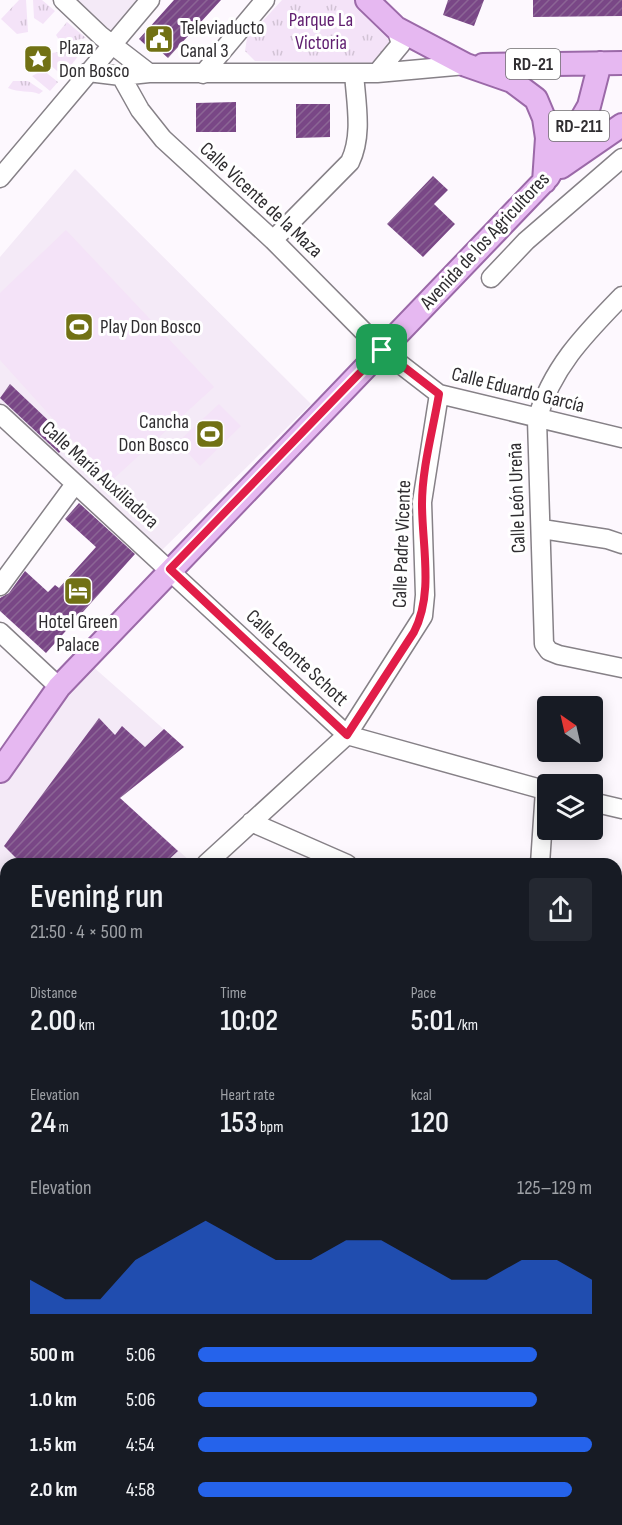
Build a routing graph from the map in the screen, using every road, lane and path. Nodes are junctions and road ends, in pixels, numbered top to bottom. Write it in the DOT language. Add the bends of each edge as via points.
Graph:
graph roads {
  1 [pos="63,0"];
  2 [pos="150,0"];
  3 [pos="265,0"];
  4 [pos="367,0"];
  5 [pos="396,28"];
  6 [pos="112,44"];
  7 [pos="611,63"];
  8 [pos="466,65"];
  9 [pos="88,72"];
  10 [pos="149,73"];
  11 [pos="354,73"];
  12 [pos="377,73"];
  13 [pos="202,74"];
  14 [pos="121,76"];
  15 [pos="622,125"];
  16 [pos="622,158"];
  17 [pos="0,178"];
  18 [pos="546,179"];
  19 [pos="273,240"];
  20 [pos="491,278"];
  21 [pos="622,296"];
  22 [pos="382,350"];
  23 [pos="439,394"];
  24 [pos="0,414"];
  25 [pos="537,420"];
  26 [pos="622,438"];
  27 [pos="75,484"];
  28 [pos="542,529"];
  29 [pos="622,544"];
  30 [pos="170,569"];
  31 [pos="0,586"];
  32 [pos="0,632"];
  33 [pos="622,668"];
  34 [pos="59,687"];
  35 [pos="347,735"];
  36 [pos="0,771"];
  37 [pos="537,788"];
  38 [pos="603,805"];
  39 [pos="622,809"];
  40 [pos="251,822"];
  41 [pos="542,840"];
  42 [pos="212,858"];
  43 [pos="333,858"];
  44 [pos="540,858"];
  1 -- 6 [label="street"];
  2 -- 6 [label="street"];
  3 -- 13 [label="street"];
  4 -- 5 [label="main road, RD-21"];
  5 -- 8 [label="main road, RD-21"];
  5 -- 12 [label="street" via="400,44"];
  6 -- 9 [label="street"];
  6 -- 10 [label="street"];
  7 -- 8 [label="main road, RD-21"];
  7 -- 18 [label="main road, Avenida de los Agricultores / RD-211"];
  8 -- 12 [label="street"];
  8 -- 18 [label="main road" via="512,81 536,99 547,138"];
  9 -- 14 [label="street"];
  9 -- 17 [label="street"];
  10 -- 13 [label="street"];
  10 -- 14 [label="street"];
  11 -- 12 [label="street"];
  11 -- 13 [label="street"];
  11 -- 19 [label="street" via="357,149 350,162"];
  14 -- 19 [label="street, Calle Vicente de la Maza" via="151,126"];
  15 -- 18 [label="main road" via="576,154"];
  16 -- 20 [label="street" via="526,241"];
  18 -- 22 [label="main road, Avenida de los Agricultores / RD-211"];
  19 -- 22 [label="street, Calle Vicente de la Maza"];
  21 -- 25 [label="street, Calle León Ureña" via="579,340 544,394"];
  22 -- 23 [label="street, Calle Eduardo García"];
  22 -- 30 [label="main road, Avenida de los Agricultores / RD-211"];
  23 -- 25 [label="street, Calle Eduardo García"];
  23 -- 35 [label="street, Calle Padre Vicente" via="422,502 423,616"];
  24 -- 27 [label="street, Calle María Auxiliadora"];
  25 -- 26 [label="street, Calle Eduardo García"];
  25 -- 28 [label="street, Calle León Ureña"];
  27 -- 30 [label="street, Calle María Auxiliadora"];
  27 -- 31 [label="street"];
  28 -- 29 [label="street"];
  28 -- 33 [label="street, Calle León Ureña" via="544,644 559,655"];
  30 -- 34 [label="main road, Avenida de los Agricultores / RD-211"];
  30 -- 35 [label="street, Calle Leonte Schott"];
  32 -- 34 [label="street"];
  34 -- 36 [label="main road, Avenida de los Agricultores / RD-211"];
  35 -- 37 [label="street, Calle Leonte Schott"];
  35 -- 40 [label="street, Calle Padre Vicente"];
  38 -- 39 [label="street"];
  40 -- 42 [label="street, Calle Padre Vicente"];
  40 -- 43 [label="street"];
  41 -- 44 [label="street"];
}
